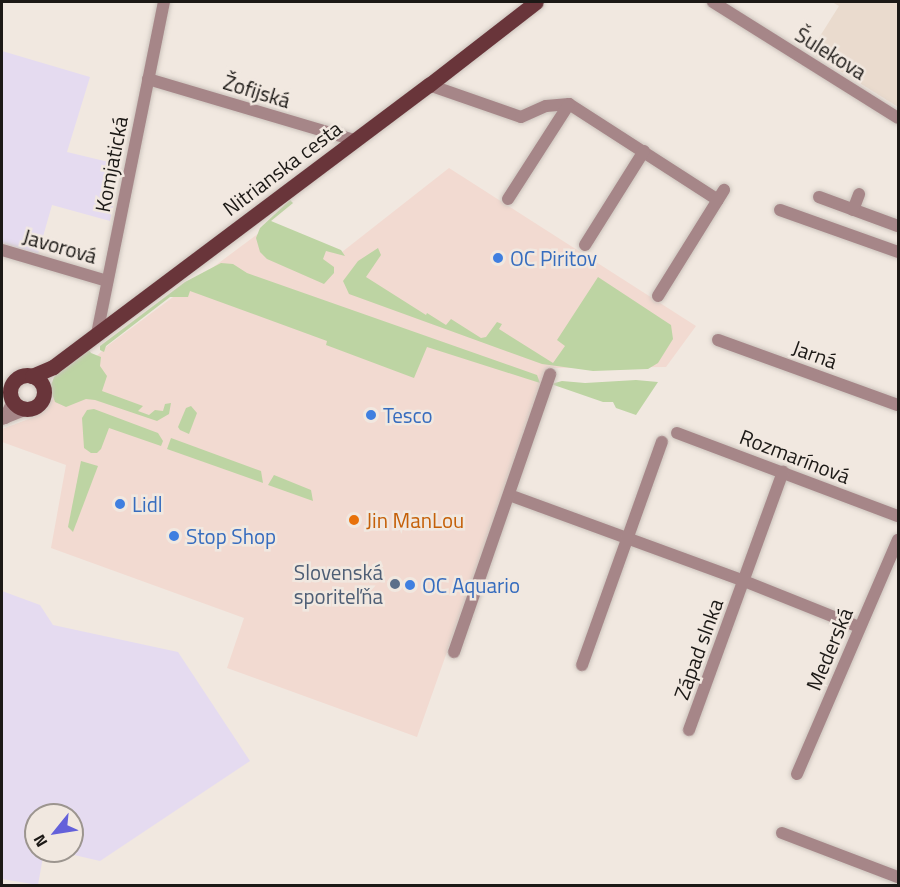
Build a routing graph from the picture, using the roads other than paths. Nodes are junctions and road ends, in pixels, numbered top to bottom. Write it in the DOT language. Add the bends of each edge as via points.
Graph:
graph roads {
  1 [pos="164,2"];
  2 [pos="536,2"];
  3 [pos="713,2"];
  4 [pos="148,79"];
  5 [pos="429,85"];
  6 [pos="569,104"];
  7 [pos="541,108"];
  8 [pos="898,118"];
  9 [pos="556,124"];
  10 [pos="354,140"];
  11 [pos="644,151"];
  12 [pos="859,194"];
  13 [pos="819,197"];
  14 [pos="508,199"];
  15 [pos="780,210"];
  16 [pos="853,210"];
  17 [pos="898,226"];
  18 [pos="585,244"];
  19 [pos="2,249"];
  20 [pos="898,252"];
  21 [pos="107,281"];
  22 [pos="658,296"];
  23 [pos="97,334"];
  24 [pos="718,340"];
  25 [pos="550,374"];
  26 [pos="2,376"];
  27 [pos="31,380"];
  28 [pos="8,391"];
  29 [pos="898,405"];
  30 [pos="29,408"];
  31 [pos="3,418"];
  32 [pos="677,433"];
  33 [pos="662,442"];
  34 [pos="783,472"];
  35 [pos="509,495"];
  36 [pos="898,516"];
  37 [pos="627,539"];
  38 [pos="898,540"];
  39 [pos="744,581"];
  40 [pos="859,627"];
  41 [pos="454,652"];
  42 [pos="582,665"];
  43 [pos="689,730"];
  44 [pos="797,774"];
  45 [pos="782,833"];
  46 [pos="898,877"];
  1 -- 4 [label="street, Komjatická"];
  2 -- 5 [label="main road, Nitrianska cesta"];
  3 -- 8 [label="street, Šulekova"];
  4 -- 10 [label="street, Žofijská"];
  4 -- 21 [label="street, Komjatická"];
  5 -- 7 [label="street" via="521,117"];
  5 -- 10 [label="main road, Nitrianska cesta"];
  6 -- 7 [label="street"];
  6 -- 9 [label="street"];
  6 -- 11 [label="street"];
  7 -- 9 [label="street" via="550,112"];
  9 -- 14 [label="street"];
  10 -- 23 [label="main road, Nitrianska cesta"];
  11 -- 18 [label="street"];
  11 -- 22 [label="street" via="721,195"];
  12 -- 16 [label="street"];
  13 -- 16 [label="street"];
  15 -- 20 [label="street"];
  16 -- 17 [label="street"];
  19 -- 21 [label="street, Javorová"];
  21 -- 23 [label="street, Komjatická"];
  23 -- 27 [label="main road, Nitrianska cesta"];
  24 -- 29 [label="street, Jarná"];
  25 -- 35 [label="street"];
  26 -- 27 [label="main road"];
  27 -- 28 [label="main road" via="12,383"];
  27 -- 30 [label="main road" via="40,401"];
  28 -- 30 [label="main road" via="19,407"];
  28 -- 31 [label="street"];
  30 -- 31 [label="street"];
  32 -- 34 [label="street, Rozmarínová"];
  33 -- 37 [label="street"];
  34 -- 36 [label="street, Rozmarínová"];
  34 -- 39 [label="street, Západ slnka"];
  35 -- 37 [label="street, Západ slnka"];
  35 -- 41 [label="street"];
  37 -- 39 [label="street, Západ slnka"];
  37 -- 42 [label="street"];
  38 -- 40 [label="street, Mederská"];
  39 -- 40 [label="street, Západ slnka"];
  39 -- 43 [label="street, Západ slnka"];
  40 -- 44 [label="street, Mederská"];
  45 -- 46 [label="street"];
}
